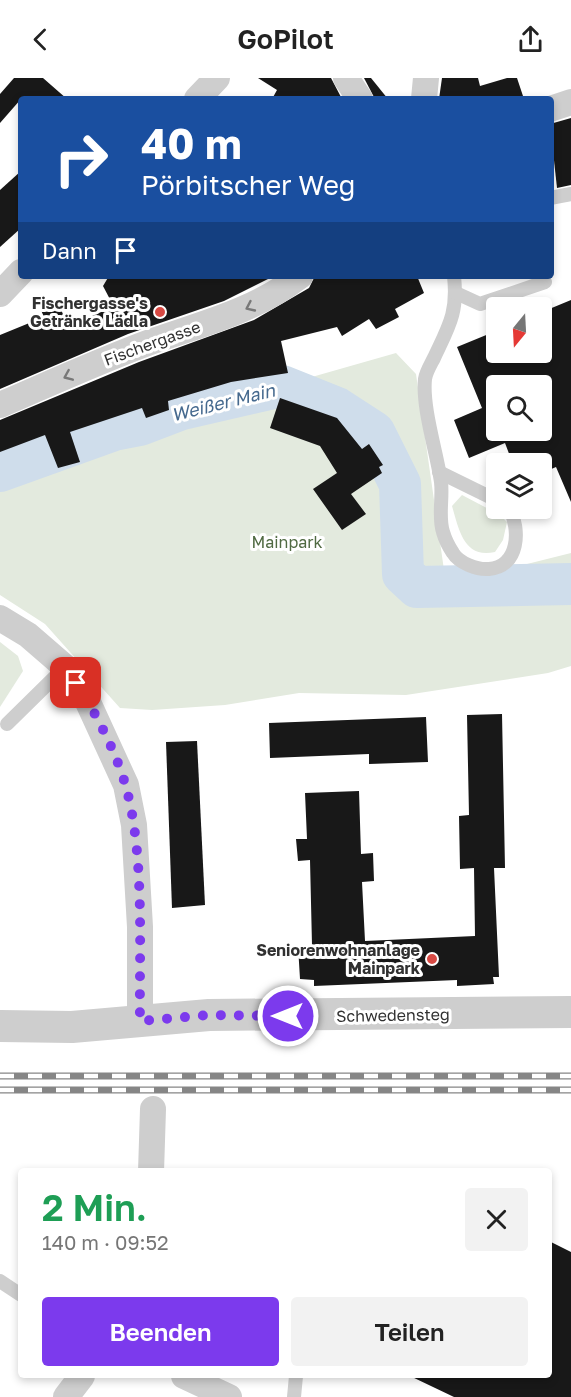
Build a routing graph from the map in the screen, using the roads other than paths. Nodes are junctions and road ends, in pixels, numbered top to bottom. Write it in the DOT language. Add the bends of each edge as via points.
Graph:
graph roads {
  1 [pos="217,78"];
  2 [pos="346,78"];
  3 [pos="426,78"];
  4 [pos="200,96"];
  5 [pos="358,96"];
  6 [pos="424,96"];
  7 [pos="571,102"];
  8 [pos="554,108"];
  9 [pos="571,194"];
  10 [pos="554,197"];
  11 [pos="18,275"];
  12 [pos="296,279"];
  13 [pos="454,279"];
  14 [pos="545,282"];
  15 [pos="456,293"];
  16 [pos="0,294"];
  17 [pos="0,405"];
  18 [pos="439,472"];
  19 [pos="486,495"];
  20 [pos="515,519"];
  21 [pos="0,618"];
  22 [pos="65,667"];
  23 [pos="7,724"];
  24 [pos="571,1012"];
  25 [pos="140,1021"];
  26 [pos="0,1026"];
  27 [pos="153,1109"];
  28 [pos="151,1168"];
  29 [pos="0,1281"];
  30 [pos="18,1293"];
  31 [pos="80,1378"];
  32 [pos="188,1378"];
  33 [pos="296,1378"];
  34 [pos="66,1397"];
  35 [pos="229,1397"];
  36 [pos="294,1397"];
  1 -- 4 [label="street"];
  2 -- 5 [label="street"];
  3 -- 6 [label="street"];
  7 -- 8 [label="street"];
  9 -- 10 [label="lane"];
  11 -- 16 [label="street"];
  12 -- 17 [label="street, Fischergasse, one-way" via="248,309 153,341"];
  13 -- 15 [label="lane"];
  14 -- 15 [label="lane" via="480,304"];
  15 -- 18 [label="lane" via="453,320 425,378"];
  18 -- 19 [label="lane"];
  18 -- 20 [label="lane" via="442,532 454,556 470,567 490,570 506,562 514,549"];
  21 -- 22 [label="street"];
  22 -- 23 [label="lane"];
  22 -- 25 [label="street" via="87,700 126,785 134,825"];
  24 -- 25 [label="street, Schwedensteg" via="209,1015"];
  25 -- 26 [label="street, Schwedensteg" via="72,1027"];
  27 -- 28 [label="street"];
  29 -- 30 [label="lane"];
  31 -- 34 [label="street"];
  32 -- 35 [label="street"];
  33 -- 36 [label="lane"];
}
